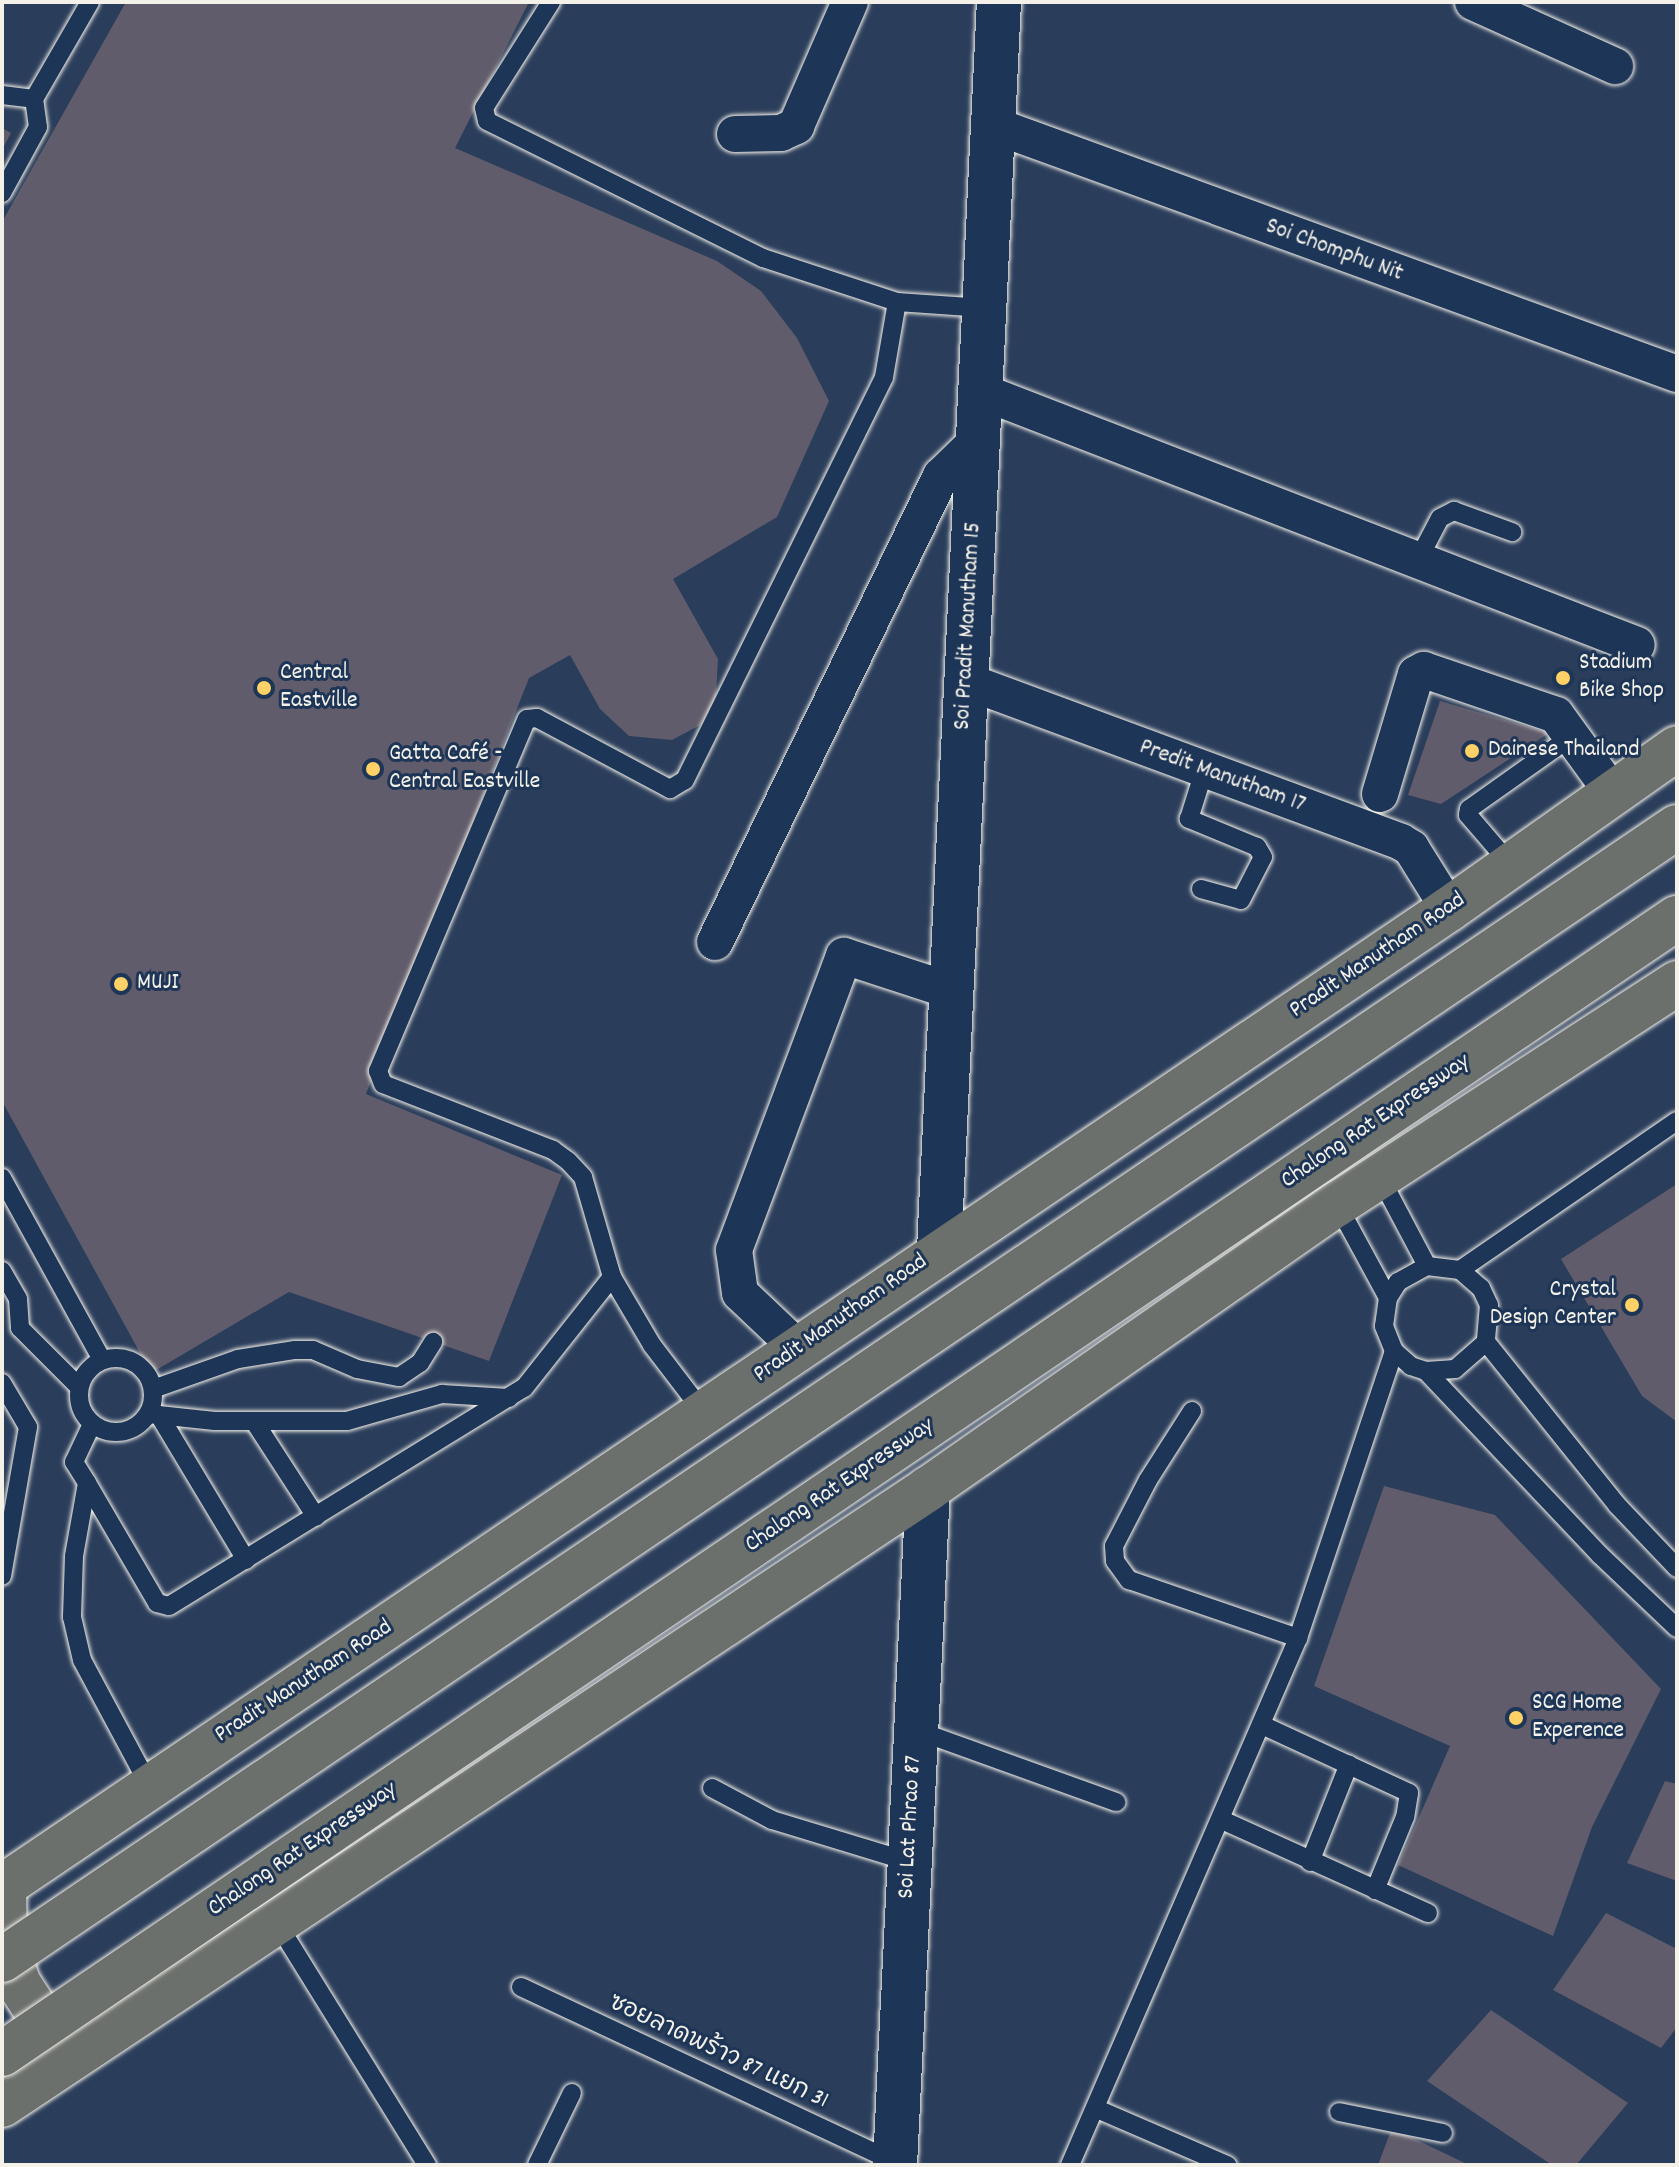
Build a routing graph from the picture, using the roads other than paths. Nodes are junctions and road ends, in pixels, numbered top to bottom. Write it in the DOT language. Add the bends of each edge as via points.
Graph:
graph roads {
  1 [pos="90,2"];
  2 [pos="551,2"];
  3 [pos="999,2"];
  4 [pos="1473,2"];
  5 [pos="844,5"];
  6 [pos="1615,66"];
  7 [pos="2,95"];
  8 [pos="34,99"];
  9 [pos="993,125"];
  10 [pos="735,134"];
  11 [pos="2,193"];
  12 [pos="897,302"];
  13 [pos="984,308"];
  14 [pos="1677,374"];
  15 [pos="980,391"];
  16 [pos="978,440"];
  17 [pos="1512,532"];
  18 [pos="1418,560"];
  19 [pos="1637,645"];
  20 [pos="966,681"];
  21 [pos="1572,736"];
  22 [pos="1677,748"];
  23 [pos="1204,771"];
  24 [pos="1612,792"];
  25 [pos="1380,794"];
  26 [pos="1677,827"];
  27 [pos="1511,865"];
  28 [pos="1201,889"];
  29 [pos="1449,909"];
  30 [pos="1677,918"];
  31 [pos="715,942"];
  32 [pos="1677,983"];
  33 [pos="952,991"];
  34 [pos="1677,1121"];
  35 [pos="2,1178"];
  36 [pos="1381,1179"];
  37 [pos="1337,1204"];
  38 [pos="939,1250"];
  39 [pos="1427,1266"];
  40 [pos="1460,1270"];
  41 [pos="2,1271"];
  42 [pos="612,1277"];
  43 [pos="1388,1298"];
  44 [pos="20,1328"];
  45 [pos="2,1337"];
  46 [pos="433,1342"];
  47 [pos="1486,1342"];
  48 [pos="799,1349"];
  49 [pos="1394,1351"];
  50 [pos="102,1360"];
  51 [pos="1426,1371"];
  52 [pos="2,1383"];
  53 [pos="79,1387"];
  54 [pos="153,1389"];
  55 [pos="509,1398"];
  56 [pos="1192,1411"];
  57 [pos="154,1414"];
  58 [pos="705,1414"];
  59 [pos="254,1421"];
  60 [pos="92,1424"];
  61 [pos="87,1483"];
  62 [pos="928,1489"];
  63 [pos="316,1517"];
  64 [pos="246,1560"];
  65 [pos="1677,1568"];
  66 [pos="2,1576"];
  67 [pos="1677,1628"];
  68 [pos="1298,1638"];
  69 [pos="1262,1725"];
  70 [pos="916,1730"];
  71 [pos="1349,1764"];
  72 [pos="149,1785"];
  73 [pos="712,1788"];
  74 [pos="1116,1802"];
  75 [pos="1222,1820"];
  76 [pos="910,1862"];
  77 [pos="1310,1862"];
  78 [pos="3,1886"];
  79 [pos="1375,1890"];
  80 [pos="1428,1913"];
  81 [pos="277,1923"];
  82 [pos="2,1960"];
  83 [pos="521,1987"];
  84 [pos="2,2013"];
  85 [pos="118,2028"];
  86 [pos="2,2054"];
  87 [pos="572,2093"];
  88 [pos="6,2102"];
  89 [pos="1097,2109"];
  90 [pos="1339,2112"];
  91 [pos="1443,2133"];
  92 [pos="895,2163"];
  93 [pos="427,2165"];
  94 [pos="537,2165"];
  95 [pos="1070,2165"];
  96 [pos="1227,2165"];
  1 -- 8 [label="lane"];
  2 -- 12 [label="lane" via="484,108 487,121 763,258"];
  3 -- 9 [label="street, Soi Pradit Manutham 15"];
  4 -- 6 [label="street"];
  5 -- 10 [label="street" via="796,126 781,133"];
  7 -- 8 [label="lane"];
  8 -- 11 [label="lane" via="38,127"];
  9 -- 13 [label="street, Soi Pradit Manutham 15"];
  9 -- 14 [label="street, Soi Chomphu Nit"];
  12 -- 13 [label="lane"];
  12 -- 42 [label="lane" via="884,377 685,780 670,789 537,718 527,719 378,1071 383,1084 553,1150 568,1161 583,1177"];
  13 -- 15 [label="street, Soi Pradit Manutham 15"];
  15 -- 16 [label="street, Soi Pradit Manutham 15"];
  15 -- 18 [label="street"];
  16 -- 20 [label="street, Soi Pradit Manutham 15"];
  16 -- 31 [label="street" via="941,476"];
  17 -- 18 [label="lane" via="1454,511 1440,518"];
  18 -- 19 [label="street"];
  20 -- 23 [label="street, Predit Manutham 17"];
  20 -- 33 [label="street, Soi Pradit Manutham 15"];
  21 -- 24 [label="street"];
  21 -- 25 [label="street" via="1556,715 1420,670"];
  21 -- 27 [label="lane" via="1469,809 1468,815"];
  22 -- 24 [label="main road, Pradit Manutham Road"];
  23 -- 28 [label="lane" via="1189,819 1257,847 1263,857 1241,900"];
  23 -- 29 [label="street, Predit Manutham 17" via="1411,848"];
  24 -- 27 [label="main road, Pradit Manutham Road"];
  26 -- 82 [label="main road, bridge"];
  27 -- 29 [label="main road, Pradit Manutham Road"];
  29 -- 38 [label="main road, Pradit Manutham Road"];
  30 -- 86 [label="main road, Chalong Rat Expressway, bridge"];
  32 -- 36 [label="main road"];
  33 -- 38 [label="street, Soi Pradit Manutham 15"];
  33 -- 48 [label="street" via="844,956 734,1250 740,1293"];
  34 -- 40 [label="lane"];
  35 -- 50 [label="lane"];
  36 -- 37 [label="main road"];
  36 -- 39 [label="lane"];
  37 -- 43 [label="lane"];
  37 -- 62 [label="main road"];
  38 -- 48 [label="main road, Pradit Manutham Road"];
  39 -- 40 [label="lane"];
  39 -- 43 [label="lane" via="1410,1273"];
  40 -- 47 [label="lane" via="1481,1288 1489,1305"];
  41 -- 44 [label="lane" via="18,1299"];
  42 -- 55 [label="lane" via="545,1366"];
  42 -- 58 [label="lane" via="652,1345"];
  43 -- 49 [label="lane" via="1384,1326"];
  44 -- 45 [label="lane"];
  44 -- 53 [label="lane"];
  46 -- 54 [label="lane" via="412,1371 399,1377 357,1369 313,1350 295,1350 238,1359"];
  47 -- 51 [label="lane" via="1455,1369"];
  47 -- 65 [label="lane" via="1617,1505"];
  48 -- 58 [label="main road, Pradit Manutham Road"];
  49 -- 51 [label="lane"];
  49 -- 68 [label="lane"];
  50 -- 53 [label="lane" via="87,1371"];
  50 -- 54 [label="lane" via="134,1363"];
  51 -- 67 [label="lane" via="1600,1555"];
  52 -- 66 [label="lane" via="28,1427"];
  53 -- 60 [label="lane" via="80,1407"];
  54 -- 57 [label="lane"];
  55 -- 59 [label="lane" via="442,1394 347,1421"];
  55 -- 63 [label="lane"];
  56 -- 68 [label="lane" via="1114,1546 1115,1561 1129,1580"];
  57 -- 59 [label="lane"];
  57 -- 60 [label="lane" via="123,1432"];
  57 -- 64 [label="lane"];
  58 -- 72 [label="main road, Pradit Manutham Road"];
  59 -- 63 [label="lane"];
  60 -- 61 [label="lane" via="74,1462"];
  61 -- 64 [label="lane" via="163,1607"];
  61 -- 72 [label="lane" via="71,1589 75,1637"];
  62 -- 70 [label="street, Soi Lat Phrao 87"];
  62 -- 81 [label="main road"];
  63 -- 64 [label="lane"];
  68 -- 69 [label="lane"];
  69 -- 71 [label="lane"];
  69 -- 75 [label="lane"];
  70 -- 74 [label="lane"];
  70 -- 76 [label="street, Soi Lat Phrao 87"];
  71 -- 77 [label="lane"];
  71 -- 79 [label="lane" via="1410,1796"];
  72 -- 78 [label="main road, Pradit Manutham Road"];
  73 -- 76 [label="lane" via="772,1820"];
  75 -- 77 [label="lane"];
  75 -- 89 [label="lane"];
  76 -- 92 [label="street, Soi Lat Phrao 87"];
  77 -- 79 [label="lane"];
  78 -- 85 [label="main road" via="5,1945 19,1984 40,2016 68,2033"];
  79 -- 80 [label="lane"];
  81 -- 85 [label="main road"];
  81 -- 93 [label="lane"];
  83 -- 92 [label="lane, ซอยลาดพร้าว 87 แยก 31"];
  84 -- 88 [label="main road" via="14,2044"];
  85 -- 88 [label="main road"];
  87 -- 94 [label="lane"];
  89 -- 95 [label="lane"];
  89 -- 96 [label="lane"];
  90 -- 91 [label="lane"];
}
